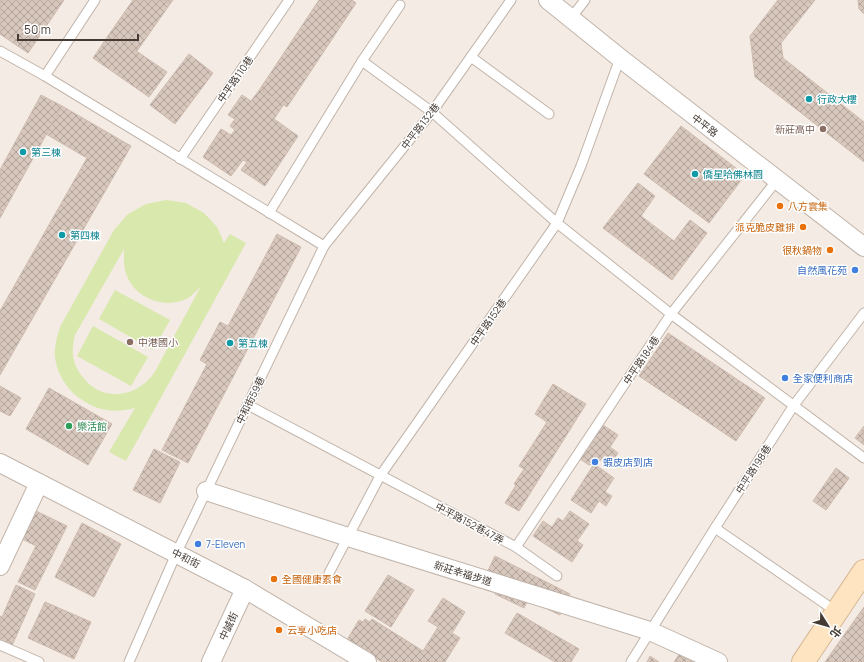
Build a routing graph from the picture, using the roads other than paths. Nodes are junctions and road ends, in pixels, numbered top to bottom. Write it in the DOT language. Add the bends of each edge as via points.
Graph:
graph roads {
  1 [pos="95,0"];
  2 [pos="289,0"];
  3 [pos="511,0"];
  4 [pos="548,0"];
  5 [pos="585,0"];
  6 [pos="400,5"];
  7 [pos="570,18"];
  8 [pos="0,51"];
  9 [pos="471,57"];
  10 [pos="620,58"];
  11 [pos="362,61"];
  12 [pos="45,76"];
  13 [pos="432,112"];
  14 [pos="549,114"];
  15 [pos="180,159"];
  16 [pos="777,180"];
  17 [pos="269,213"];
  18 [pos="558,223"];
  19 [pos="324,246"];
  20 [pos="864,247"];
  21 [pos="864,313"];
  22 [pos="671,314"];
  23 [pos="248,404"];
  24 [pos="794,405"];
  25 [pos="864,458"];
  26 [pos="0,462"];
  27 [pos="380,476"];
  28 [pos="39,483"];
  29 [pos="206,491"];
  30 [pos="715,528"];
  31 [pos="348,537"];
  32 [pos="516,548"];
  33 [pos="176,554"];
  34 [pos="0,566"];
  35 [pos="864,571"];
  36 [pos="329,572"];
  37 [pos="557,576"];
  38 [pos="245,589"];
  39 [pos="837,612"];
  40 [pos="650,631"];
  41 [pos="0,645"];
  42 [pos="39,662"];
  43 [pos="129,662"];
  44 [pos="211,662"];
  45 [pos="367,662"];
  46 [pos="631,662"];
  47 [pos="718,662"];
  48 [pos="802,662"];
  1 -- 12 [label="lane"];
  2 -- 15 [label="lane, 中平路110巷"];
  3 -- 9 [label="lane, 中平路132巷"];
  4 -- 7 [label="street, 中平路"];
  5 -- 7 [label="lane"];
  6 -- 11 [label="lane"];
  7 -- 10 [label="street, 中平路"];
  8 -- 12 [label="lane"];
  9 -- 13 [label="lane, 中平路132巷"];
  9 -- 14 [label="lane"];
  10 -- 16 [label="street, 中平路"];
  10 -- 18 [label="lane, 中平路152巷"];
  11 -- 13 [label="lane"];
  11 -- 17 [label="lane"];
  12 -- 15 [label="lane"];
  13 -- 18 [label="lane"];
  13 -- 19 [label="lane, 中平路132巷"];
  15 -- 17 [label="lane"];
  16 -- 20 [label="street, 中平路"];
  16 -- 22 [label="lane, 中平路184巷"];
  17 -- 19 [label="lane"];
  18 -- 22 [label="lane"];
  18 -- 27 [label="lane, 中平路152巷"];
  19 -- 23 [label="lane, 中和街59巷"];
  21 -- 24 [label="lane, 中平路198巷"];
  22 -- 24 [label="lane"];
  22 -- 32 [label="lane, 中平路184巷"];
  23 -- 27 [label="lane, 中平路152巷47弄"];
  23 -- 29 [label="lane, 中和街59巷"];
  24 -- 25 [label="lane"];
  24 -- 30 [label="lane, 中平路198巷"];
  26 -- 28 [label="street, 中和街"];
  27 -- 31 [label="lane, 中平路152巷"];
  27 -- 32 [label="lane, 中平路152巷47弄"];
  28 -- 33 [label="street, 中和街"];
  28 -- 34 [label="street"];
  29 -- 31 [label="street, 新莊幸福步道"];
  29 -- 33 [label="lane, 中和街59巷"];
  30 -- 39 [label="lane"];
  30 -- 40 [label="lane, 中平路198巷"];
  31 -- 36 [label="lane, 中平路152巷"];
  31 -- 40 [label="street, 新莊幸福步道"];
  32 -- 37 [label="lane, 中平路152巷47弄"];
  33 -- 38 [label="street, 中和街"];
  33 -- 43 [label="lane, 中和街59巷"];
  35 -- 39 [label="street"];
  38 -- 44 [label="street, 中誠街"];
  38 -- 45 [label="street, 中和街"];
  39 -- 48 [label="street"];
  40 -- 46 [label="lane, 中平路198巷"];
  40 -- 47 [label="street, 新莊幸福步道"];
  41 -- 42 [label="lane"];
}
